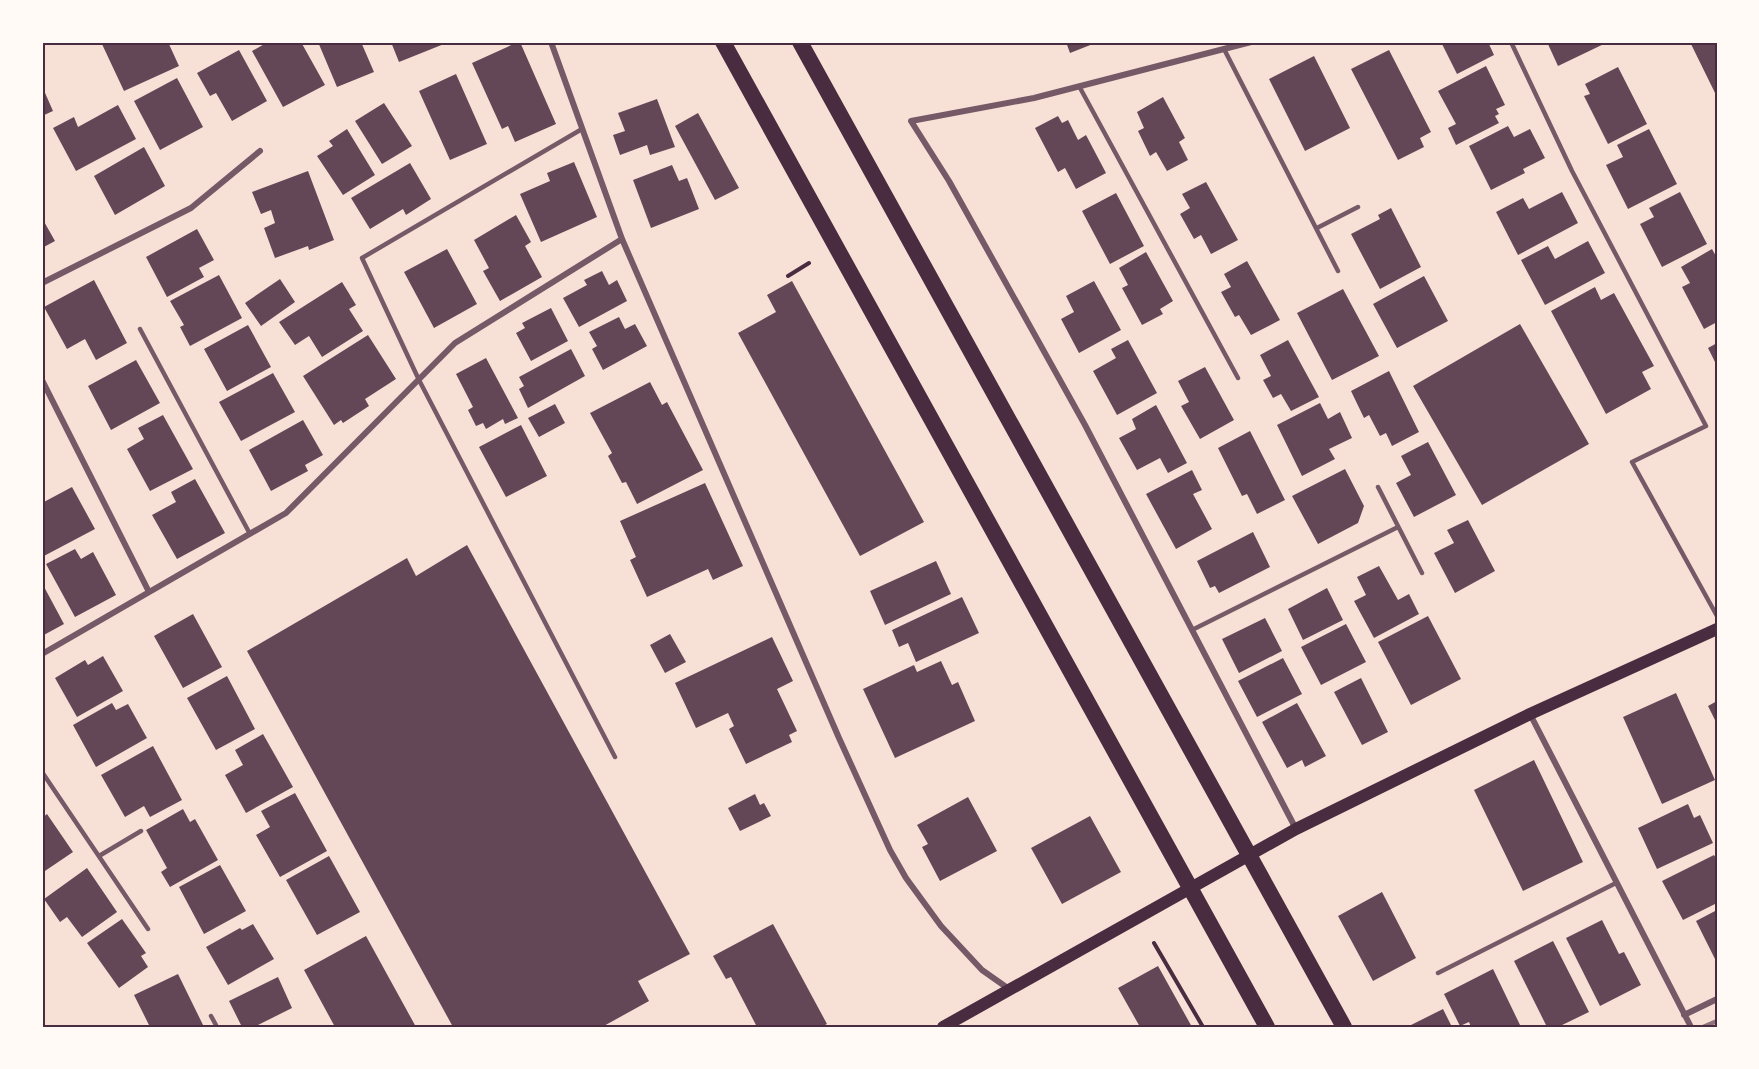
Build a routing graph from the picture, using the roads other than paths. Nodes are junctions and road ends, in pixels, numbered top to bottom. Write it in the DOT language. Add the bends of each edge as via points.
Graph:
graph roads {
  1 [pos="551,42"];
  2 [pos="723,42"];
  3 [pos="800,42"];
  4 [pos="1251,42"];
  5 [pos="1511,42"];
  6 [pos="1224,49"];
  7 [pos="1079,86"];
  8 [pos="582,129"];
  9 [pos="260,151"];
  10 [pos="1358,207"];
  11 [pos="1317,228"];
  12 [pos="622,239"];
  13 [pos="1338,271"];
  14 [pos="42,282"];
  15 [pos="140,329"];
  16 [pos="1238,378"];
  17 [pos="42,380"];
  18 [pos="419,380"];
  19 [pos="1378,487"];
  20 [pos="1398,527"];
  21 [pos="250,534"];
  22 [pos="1422,573"];
  23 [pos="149,592"];
  24 [pos="1717,616"];
  25 [pos="1717,629"];
  26 [pos="1192,630"];
  27 [pos="42,654"];
  28 [pos="1530,714"];
  29 [pos="615,757"];
  30 [pos="42,772"];
  31 [pos="1296,829"];
  32 [pos="141,831"];
  33 [pos="99,856"];
  34 [pos="1616,882"];
  35 [pos="148,929"];
  36 [pos="1438,973"];
  37 [pos="1011,990"];
  38 [pos="1717,999"];
  39 [pos="211,1016"];
  40 [pos="1684,1016"];
  41 [pos="217,1027"];
  42 [pos="943,1027"];
  43 [pos="1267,1027"];
  44 [pos="1344,1027"];
  45 [pos="1691,1027"];
  1 -- 8 [label="street"];
  2 -- 43 [label="highway"];
  3 -- 44 [label="highway"];
  4 -- 6 [label="street"];
  5 -- 24 [label="lane" via="1572,171 1706,426 1632,462"];
  6 -- 7 [label="street"];
  6 -- 11 [label="lane"];
  7 -- 16 [label="lane"];
  7 -- 26 [label="street" via="911,121 949,181 1062,385"];
  8 -- 12 [label="street"];
  8 -- 18 [label="lane" via="362,258"];
  9 -- 14 [label="street" via="191,208"];
  10 -- 11 [label="lane"];
  11 -- 13 [label="lane"];
  12 -- 18 [label="street" via="455,343"];
  12 -- 37 [label="street" via="890,850 941,926 982,970"];
  15 -- 21 [label="lane"];
  17 -- 23 [label="street"];
  18 -- 21 [label="street" via="286,513"];
  18 -- 29 [label="lane"];
  19 -- 20 [label="lane"];
  20 -- 22 [label="lane"];
  20 -- 26 [label="lane"];
  21 -- 23 [label="street"];
  23 -- 27 [label="street"];
  25 -- 28 [label="main road"];
  26 -- 31 [label="street"];
  28 -- 31 [label="main road"];
  28 -- 34 [label="street"];
  30 -- 33 [label="lane"];
  31 -- 37 [label="main road"];
  32 -- 33 [label="lane"];
  33 -- 35 [label="lane"];
  34 -- 36 [label="lane"];
  34 -- 40 [label="street"];
  37 -- 42 [label="main road"];
  38 -- 40 [label="street"];
  39 -- 41 [label="lane"];
  40 -- 45 [label="street"];
}
